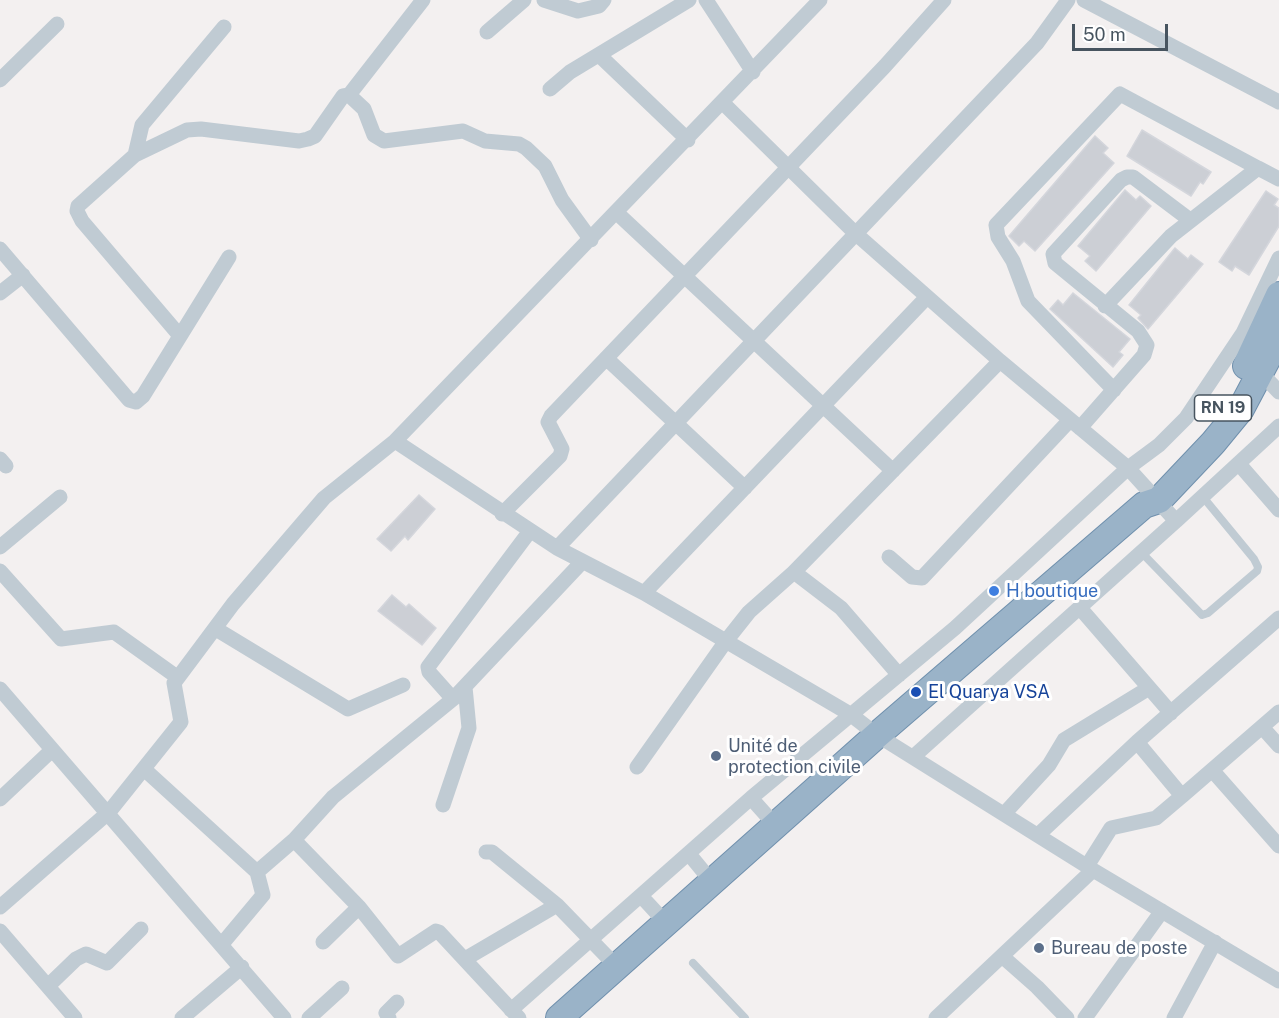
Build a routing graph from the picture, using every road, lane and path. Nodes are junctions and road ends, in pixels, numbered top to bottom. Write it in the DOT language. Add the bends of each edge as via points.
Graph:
graph roads {
  1 [pos="423,0"];
  2 [pos="525,0"];
  3 [pos="544,0"];
  4 [pos="604,0"];
  5 [pos="689,0"];
  6 [pos="706,0"];
  7 [pos="800,0"];
  8 [pos="820,0"];
  9 [pos="944,0"];
  10 [pos="1068,0"];
  11 [pos="1084,0"];
  12 [pos="804,17"];
  13 [pos="57,24"];
  14 [pos="224,27"];
  15 [pos="487,32"];
  16 [pos="598,55"];
  17 [pos="753,72"];
  18 [pos="0,80"];
  19 [pos="550,89"];
  20 [pos="350,94"];
  21 [pos="1279,102"];
  22 [pos="723,103"];
  23 [pos="688,140"];
  24 [pos="135,154"];
  25 [pos="787,166"];
  26 [pos="1258,168"];
  27 [pos="1279,179"];
  28 [pos="617,213"];
  29 [pos="1190,220"];
  30 [pos="855,233"];
  31 [pos="591,240"];
  32 [pos="0,249"];
  33 [pos="229,257"];
  34 [pos="1279,258"];
  35 [pos="685,274"];
  36 [pos="23,275"];
  37 [pos="0,293"];
  38 [pos="1279,295"];
  39 [pos="927,297"];
  40 [pos="1105,306"];
  41 [pos="180,336"];
  42 [pos="1279,337"];
  43 [pos="753,340"];
  44 [pos="606,358"];
  45 [pos="1000,361"];
  46 [pos="1261,373"];
  47 [pos="1114,390"];
  48 [pos="1279,392"];
  49 [pos="823,406"];
  50 [pos="676,422"];
  51 [pos="1074,424"];
  52 [pos="1279,426"];
  53 [pos="395,441"];
  54 [pos="1239,464"];
  55 [pos="1128,468"];
  56 [pos="893,471"];
  57 [pos="745,488"];
  58 [pos="60,497"];
  59 [pos="1203,497"];
  60 [pos="1150,498"];
  61 [pos="1279,510"];
  62 [pos="502,514"];
  63 [pos="1176,521"];
  64 [pos="530,531"];
  65 [pos="0,547"];
  66 [pos="557,548"];
  67 [pos="1142,553"];
  68 [pos="889,557"];
  69 [pos="582,562"];
  70 [pos="0,571"];
  71 [pos="794,572"];
  72 [pos="644,593"];
  73 [pos="1080,608"];
  74 [pos="1274,623"];
  75 [pos="216,629"];
  76 [pos="1279,639"];
  77 [pos="726,641"];
  78 [pos="899,675"];
  79 [pos="177,676"];
  80 [pos="403,685"];
  81 [pos="465,687"];
  82 [pos="1149,688"];
  83 [pos="0,689"];
  84 [pos="453,699"];
  85 [pos="1279,712"];
  86 [pos="1171,713"];
  87 [pos="850,714"];
  88 [pos="1262,727"];
  89 [pos="877,735"];
  90 [pos="1137,742"];
  91 [pos="1279,746"];
  92 [pos="52,750"];
  93 [pos="913,757"];
  94 [pos="637,766"];
  95 [pos="144,768"];
  96 [pos="1212,770"];
  97 [pos="1182,796"];
  98 [pos="0,798"];
  99 [pos="751,798"];
  100 [pos="443,805"];
  101 [pos="109,812"];
  102 [pos="1004,814"];
  103 [pos="776,826"];
  104 [pos="1038,835"];
  105 [pos="294,840"];
  106 [pos="1279,846"];
  107 [pos="486,852"];
  108 [pos="689,854"];
  109 [pos="1090,868"];
  110 [pos="257,872"];
  111 [pos="712,882"];
  112 [pos="642,897"];
  113 [pos="557,904"];
  114 [pos="0,907"];
  115 [pos="359,907"];
  116 [pos="1162,911"];
  117 [pos="666,923"];
  118 [pos="141,929"];
  119 [pos="0,930"];
  120 [pos="323,942"];
  121 [pos="590,942"];
  122 [pos="1215,942"];
  123 [pos="222,944"];
  124 [pos="1003,957"];
  125 [pos="465,959"];
  126 [pos="693,963"];
  127 [pos="617,967"];
  128 [pos="242,968"];
  129 [pos="1279,981"];
  130 [pos="49,985"];
  131 [pos="342,988"];
  132 [pos="397,1002"];
  133 [pos="515,1014"];
  134 [pos="75,1018"];
  135 [pos="182,1018"];
  136 [pos="284,1018"];
  137 [pos="309,1018"];
  138 [pos="389,1018"];
  139 [pos="559,1018"];
  140 [pos="745,1018"];
  141 [pos="936,1018"];
  142 [pos="1067,1018"];
  143 [pos="1085,1018"];
  144 [pos="1174,1018"];
  1 -- 20 [label="street"];
  2 -- 15 [label="street"];
  3 -- 4 [label="street" via="578,11 591,9"];
  5 -- 16 [label="street"];
  6 -- 17 [label="street"];
  7 -- 12 [label="street"];
  8 -- 12 [label="street"];
  9 -- 25 [label="street"];
  10 -- 30 [label="street" via="1037,43"];
  11 -- 21 [label="street"];
  12 -- 17 [label="street"];
  13 -- 18 [label="street"];
  14 -- 24 [label="street" via="141,125"];
  16 -- 19 [label="street"];
  16 -- 23 [label="street"];
  17 -- 22 [label="street"];
  20 -- 24 [label="street" via="343,96 308,140 194,129"];
  20 -- 31 [label="street" via="364,109 374,135 384,141 463,131 485,141 526,148 545,166 562,200"];
  22 -- 23 [label="street"];
  22 -- 25 [label="street"];
  23 -- 28 [label="street"];
  24 -- 41 [label="street" via="78,206 78,216"];
  25 -- 30 [label="street"];
  25 -- 35 [label="street"];
  26 -- 27 [label="street"];
  26 -- 29 [label="street"];
  26 -- 47 [label="street" via="1120,94 996,225 1028,301"];
  28 -- 31 [label="street"];
  28 -- 35 [label="street"];
  29 -- 40 [label="street"];
  29 -- 40 [label="street" via="1133,177 1121,180 1053,256 1055,263"];
  30 -- 39 [label="street"];
  30 -- 43 [label="street"];
  31 -- 53 [label="street"];
  32 -- 36 [label="street"];
  33 -- 41 [label="street"];
  34 -- 55 [label="street" via="1243,333 1186,418 1159,446"];
  35 -- 43 [label="street"];
  35 -- 44 [label="street"];
  36 -- 37 [label="street"];
  36 -- 41 [label="street" via="132,401 143,396"];
  38 -- 60 [label="highway, RN 19" via="1229,400"];
  39 -- 45 [label="street"];
  39 -- 49 [label="street"];
  40 -- 47 [label="street" via="1138,331 1147,345 1144,355"];
  42 -- 46 [label="highway, RN 19"];
  43 -- 49 [label="street"];
  43 -- 50 [label="street"];
  44 -- 50 [label="street"];
  44 -- 62 [label="street" via="549,419 562,449 560,456"];
  45 -- 51 [label="street"];
  45 -- 56 [label="street"];
  46 -- 48 [label="street"];
  46 -- 60 [label="highway, RN 19" via="1229,424"];
  47 -- 51 [label="street"];
  49 -- 56 [label="street"];
  49 -- 57 [label="street"];
  50 -- 57 [label="street"];
  50 -- 66 [label="street"];
  51 -- 55 [label="street"];
  51 -- 68 [label="street" via="922,578 912,577"];
  52 -- 54 [label="street"];
  53 -- 62 [label="street"];
  53 -- 75 [label="street" via="324,498 242,591"];
  54 -- 59 [label="street"];
  54 -- 61 [label="street"];
  55 -- 60 [label="street"];
  55 -- 78 [label="street"];
  56 -- 71 [label="street"];
  57 -- 72 [label="street"];
  58 -- 65 [label="street"];
  59 -- 63 [label="street"];
  59 -- 67 [label="lane" via="1254,559 1257,571 1202,615"];
  60 -- 63 [label="street"];
  60 -- 89 [label="highway, RN 19"];
  62 -- 64 [label="street"];
  63 -- 67 [label="street"];
  64 -- 66 [label="street"];
  64 -- 84 [label="street" via="428,667"];
  66 -- 69 [label="street"];
  67 -- 73 [label="street"];
  69 -- 72 [label="street"];
  69 -- 81 [label="street"];
  70 -- 79 [label="street" via="61,639 114,632"];
  71 -- 77 [label="street" via="749,612"];
  71 -- 78 [label="street" via="841,608"];
  72 -- 77 [label="street"];
  73 -- 82 [label="street"];
  73 -- 93 [label="street"];
  74 -- 76 [label="street"];
  74 -- 86 [label="street"];
  75 -- 79 [label="street"];
  75 -- 80 [label="street" via="348,709"];
  77 -- 87 [label="street"];
  77 -- 94 [label="street"];
  78 -- 87 [label="street"];
  79 -- 95 [label="street" via="174,689 181,722"];
  81 -- 84 [label="street"];
  81 -- 100 [label="street" via="469,728"];
  82 -- 86 [label="street"];
  82 -- 102 [label="street" via="1064,740 1049,765"];
  83 -- 92 [label="street"];
  84 -- 105 [label="street" via="333,797"];
  85 -- 88 [label="street"];
  86 -- 90 [label="street"];
  87 -- 89 [label="street"];
  87 -- 99 [label="street"];
  88 -- 91 [label="street"];
  88 -- 96 [label="street"];
  89 -- 93 [label="street"];
  89 -- 103 [label="highway, RN 19"];
  90 -- 97 [label="street"];
  90 -- 104 [label="street"];
  92 -- 98 [label="street"];
  92 -- 101 [label="street"];
  93 -- 102 [label="street"];
  95 -- 101 [label="street"];
  95 -- 110 [label="street"];
  96 -- 97 [label="street"];
  96 -- 106 [label="street"];
  97 -- 109 [label="street" via="1156,818 1111,828"];
  99 -- 103 [label="street"];
  99 -- 108 [label="street"];
  101 -- 114 [label="street"];
  101 -- 123 [label="street"];
  102 -- 104 [label="street"];
  103 -- 111 [label="highway, RN 19"];
  104 -- 109 [label="street"];
  105 -- 110 [label="street"];
  105 -- 115 [label="street"];
  107 -- 113 [label="street" via="492,852"];
  108 -- 111 [label="street"];
  108 -- 112 [label="street"];
  109 -- 116 [label="street"];
  109 -- 124 [label="street"];
  110 -- 123 [label="street" via="263,895"];
  111 -- 117 [label="highway, RN 19"];
  112 -- 117 [label="street"];
  112 -- 121 [label="street"];
  113 -- 121 [label="street"];
  113 -- 125 [label="street"];
  115 -- 120 [label="street"];
  115 -- 125 [label="street" via="398,956 436,931"];
  116 -- 122 [label="street"];
  116 -- 143 [label="street"];
  117 -- 127 [label="highway, RN 19"];
  118 -- 130 [label="street" via="107,963 86,954"];
  119 -- 130 [label="street"];
  121 -- 127 [label="street"];
  121 -- 133 [label="street"];
  122 -- 129 [label="street"];
  122 -- 144 [label="street"];
  123 -- 128 [label="street"];
  124 -- 141 [label="street"];
  124 -- 142 [label="street"];
  125 -- 133 [label="street"];
  126 -- 140 [label="lane"];
  127 -- 139 [label="highway, RN 19"];
  128 -- 135 [label="street"];
  128 -- 136 [label="street"];
  130 -- 134 [label="street"];
  131 -- 137 [label="street"];
  132 -- 138 [label="street" via="386,1013"];
}
